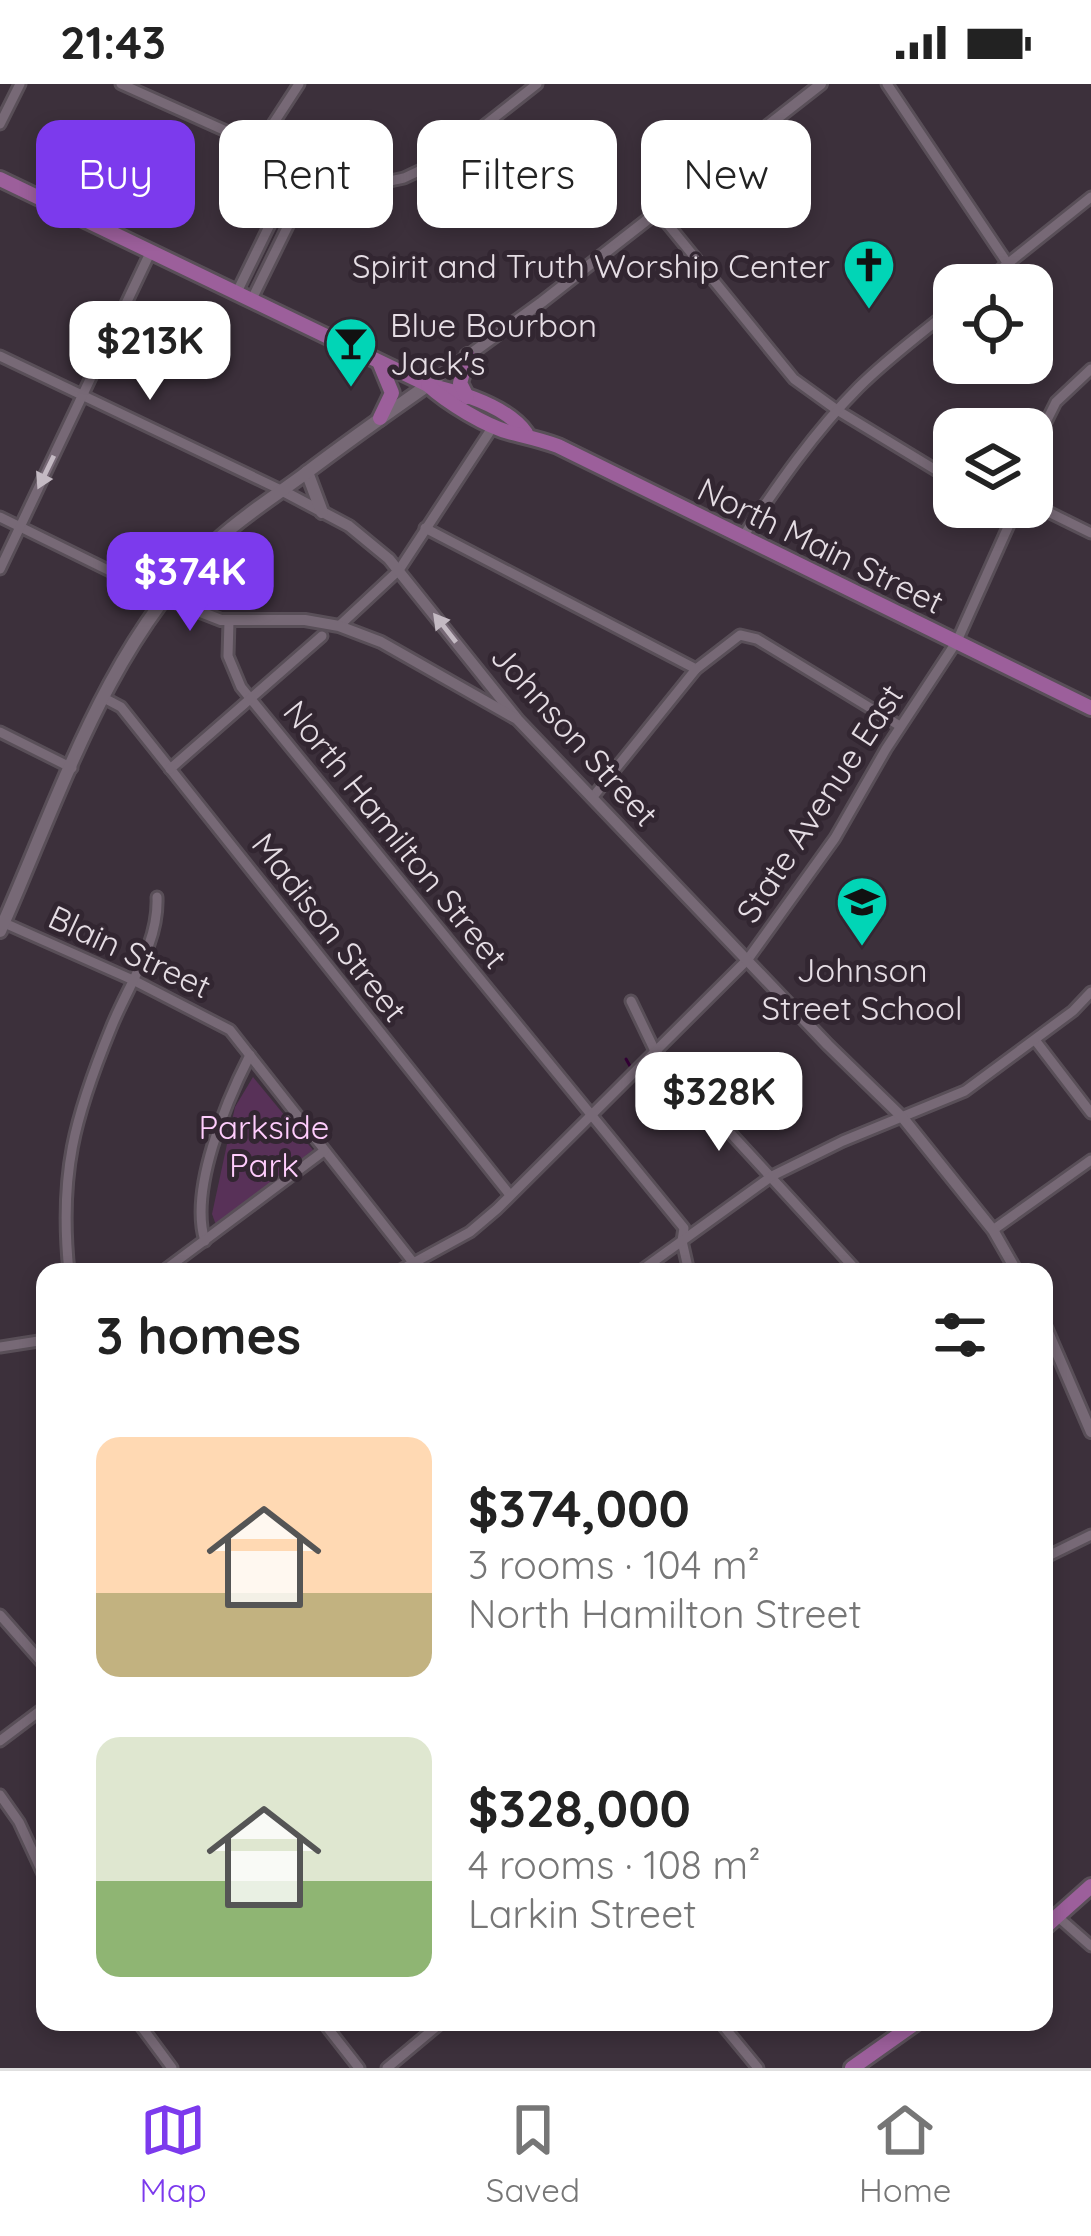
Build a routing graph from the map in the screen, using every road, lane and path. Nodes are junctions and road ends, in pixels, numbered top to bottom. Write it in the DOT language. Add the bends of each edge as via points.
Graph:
graph roads {
  1 [pos="20,84"];
  2 [pos="121,84"];
  3 [pos="299,84"];
  4 [pos="537,84"];
  5 [pos="821,84"];
  6 [pos="886,84"];
  7 [pos="275,120"];
  8 [pos="775,120"];
  9 [pos="0,124"];
  10 [pos="219,128"];
  11 [pos="0,179"];
  12 [pos="393,179"];
  13 [pos="1091,197"];
  14 [pos="641,223"];
  15 [pos="273,228"];
  16 [pos="283,228"];
  17 [pos="671,228"];
  18 [pos="151,253"];
  19 [pos="1008,263"];
  20 [pos="244,296"];
  21 [pos="933,324"];
  22 [pos="0,356"];
  23 [pos="468,356"];
  24 [pos="376,359"];
  25 [pos="1091,369"];
  26 [pos="428,385"];
  27 [pos="82,396"];
  28 [pos="467,397"];
  29 [pos="1053,408"];
  30 [pos="837,410"];
  31 [pos="380,418"];
  32 [pos="494,424"];
  33 [pos="526,433"];
  34 [pos="933,468"];
  35 [pos="307,472"];
  36 [pos="281,490"];
  37 [pos="322,512"];
  38 [pos="1053,514"];
  39 [pos="0,517"];
  40 [pos="20,527"];
  41 [pos="425,528"];
  42 [pos="1008,528"];
  43 [pos="1091,533"];
  44 [pos="742,538"];
  45 [pos="0,568"];
  46 [pos="399,570"];
  47 [pos="165,598"];
  48 [pos="229,621"];
  49 [pos="340,626"];
  50 [pos="322,636"];
  51 [pos="957,641"];
  52 [pos="696,669"];
  53 [pos="484,675"];
  54 [pos="450,680"];
  55 [pos="104,698"];
  56 [pos="250,698"];
  57 [pos="1091,708"];
  58 [pos="518,720"];
  59 [pos="901,726"];
  60 [pos="0,732"];
  61 [pos="72,768"];
  62 [pos="170,769"];
  63 [pos="592,798"];
  64 [pos="157,897"];
  65 [pos="1,925"];
  66 [pos="748,959"];
  67 [pos="133,980"];
  68 [pos="1091,992"];
  69 [pos="632,1001"];
  70 [pos="1035,1040"];
  71 [pos="655,1052"];
  72 [pos="250,1055"];
  73 [pos="1091,1113"];
  74 [pos="592,1116"];
  75 [pos="903,1118"];
  76 [pos="324,1150"];
  77 [pos="1091,1160"];
  78 [pos="772,1176"];
  79 [pos="510,1195"];
  80 [pos="993,1230"];
  81 [pos="682,1240"];
  82 [pos="205,1241"];
  83 [pos="412,1261"];
  84 [pos="68,1263"];
  85 [pos="174,1263"];
  86 [pos="409,1263"];
  87 [pos="651,1263"];
  88 [pos="687,1263"];
  89 [pos="850,1263"];
  90 [pos="1012,1263"];
  91 [pos="36,1341"];
  92 [pos="1053,1344"];
  93 [pos="0,1347"];
  94 [pos="1091,1432"];
  95 [pos="1091,1535"];
  96 [pos="1053,1554"];
  97 [pos="0,1615"];
  98 [pos="36,1656"];
  99 [pos="36,1714"];
  100 [pos="0,1741"];
  101 [pos="0,1795"];
  102 [pos="36,1859"];
  103 [pos="1091,1886"];
  104 [pos="1057,1916"];
  105 [pos="1053,1920"];
  106 [pos="1091,1946"];
  107 [pos="145,2031"];
  108 [pos="330,2031"];
  109 [pos="431,2031"];
  110 [pos="727,2031"];
  111 [pos="904,2031"];
  112 [pos="172,2068"];
  113 [pos="359,2068"];
  114 [pos="387,2068"];
  115 [pos="758,2068"];
  116 [pos="852,2068"];
  1 -- 9 [label="street"];
  2 -- 10 [label="street"];
  3 -- 7 [label="street"];
  4 -- 12 [label="street" via="423,171"];
  5 -- 8 [label="street"];
  6 -- 19 [label="street"];
  11 -- 18 [label="main road, North Main Street"];
  13 -- 19 [label="street"];
  14 -- 23 [label="street"];
  15 -- 20 [label="street"];
  16 -- 20 [label="street"];
  17 -- 30 [label="street" via="794,379"];
  18 -- 20 [label="main road, North Main Street"];
  18 -- 27 [label="street"];
  20 -- 24 [label="main road, North Main Street"];
  21 -- 30 [label="street"];
  22 -- 27 [label="street, Johnson Street"];
  23 -- 26 [label="street"];
  23 -- 28 [label="main road" via="460,383"];
  24 -- 26 [label="main road, North Main Street"];
  24 -- 31 [label="main road" via="392,388"];
  25 -- 29 [label="street"];
  26 -- 28 [label="main road, North Main Street"];
  26 -- 31 [label="main road"];
  26 -- 32 [label="main road, North Main Street"];
  27 -- 36 [label="street, Johnson Street"];
  27 -- 40 [label="street, one-way"];
  28 -- 33 [label="main road, North Main Street" via="518,421"];
  30 -- 34 [label="street"];
  30 -- 44 [label="street"];
  31 -- 35 [label="main road"];
  32 -- 33 [label="main road, North Main Street"];
  32 -- 41 [label="street"];
  33 -- 44 [label="main road, North Main Street"];
  35 -- 36 [label="main road"];
  35 -- 37 [label="main road"];
  36 -- 37 [label="street, Johnson Street"];
  36 -- 47 [label="main road" via="213,544"];
  37 -- 46 [label="street, Johnson Street"];
  38 -- 43 [label="street"];
  39 -- 40 [label="street"];
  40 -- 45 [label="street"];
  40 -- 47 [label="street"];
  41 -- 46 [label="street"];
  41 -- 52 [label="street"];
  42 -- 51 [label="street, State Avenue East"];
  44 -- 51 [label="main road, North Main Street"];
  46 -- 49 [label="street"];
  53 -- 46 [label="street, Johnson Street, one-way"];
  47 -- 48 [label="street"];
  47 -- 55 [label="main road"];
  48 -- 49 [label="street"];
  48 -- 56 [label="street, North Hamilton Street" via="228,656"];
  49 -- 54 [label="street"];
  50 -- 56 [label="street"];
  51 -- 57 [label="main road, North Main Street"];
  51 -- 59 [label="street, State Avenue East"];
  52 -- 59 [label="street" via="731,639 757,639"];
  52 -- 63 [label="street"];
  53 -- 54 [label="street" via="472,683"];
  53 -- 58 [label="street, Johnson Street"];
  54 -- 58 [label="street"];
  55 -- 61 [label="main road"];
  55 -- 62 [label="street, Madison Street" via="121,707"];
  56 -- 62 [label="street"];
  56 -- 74 [label="street, North Hamilton Street"];
  58 -- 63 [label="street, Johnson Street"];
  59 -- 66 [label="street, State Avenue East" via="835,838"];
  60 -- 61 [label="street"];
  61 -- 65 [label="main road"];
  62 -- 79 [label="street, Madison Street"];
  63 -- 66 [label="street, Johnson Street"];
  64 -- 67 [label="street" via="158,923"];
  65 -- 67 [label="street, Blain Street"];
  66 -- 71 [label="street, State Avenue East"];
  66 -- 75 [label="street, Johnson Street"];
  67 -- 72 [label="street, Blain Street" via="211,1017"];
  67 -- 84 [label="street" via="75,1124 64,1200"];
  68 -- 70 [label="street"];
  69 -- 71 [label="street"];
  70 -- 73 [label="street"];
  70 -- 75 [label="street" via="965,1091"];
  71 -- 74 [label="street, State Avenue East"];
  71 -- 78 [label="street"];
  72 -- 76 [label="street, Blain Street"];
  72 -- 82 [label="street" via="211,1154 199,1223"];
  74 -- 79 [label="street, State Avenue East"];
  74 -- 81 [label="street, North Hamilton Street" via="684,1228"];
  75 -- 78 [label="street"];
  75 -- 80 [label="street, Johnson Street"];
  76 -- 82 [label="street"];
  76 -- 83 [label="street, Blain Street"];
  77 -- 80 [label="street"];
  78 -- 81 [label="street"];
  78 -- 89 [label="street"];
  79 -- 83 [label="street, State Avenue East" via="470,1232"];
  80 -- 90 [label="street, Johnson Street"];
  81 -- 87 [label="street"];
  81 -- 88 [label="street, North Hamilton Street"];
  82 -- 85 [label="street"];
  83 -- 86 [label="street, State Avenue East"];
  91 -- 93 [label="street"];
  92 -- 94 [label="street"];
  95 -- 96 [label="street"];
  97 -- 98 [label="street"];
  99 -- 100 [label="street"];
  101 -- 102 [label="street"];
  103 -- 104 [label="main road"];
  104 -- 105 [label="main road"];
  104 -- 106 [label="street"];
  107 -- 112 [label="street"];
  108 -- 113 [label="street"];
  109 -- 114 [label="street"];
  110 -- 115 [label="street"];
  111 -- 116 [label="main road"];
}
